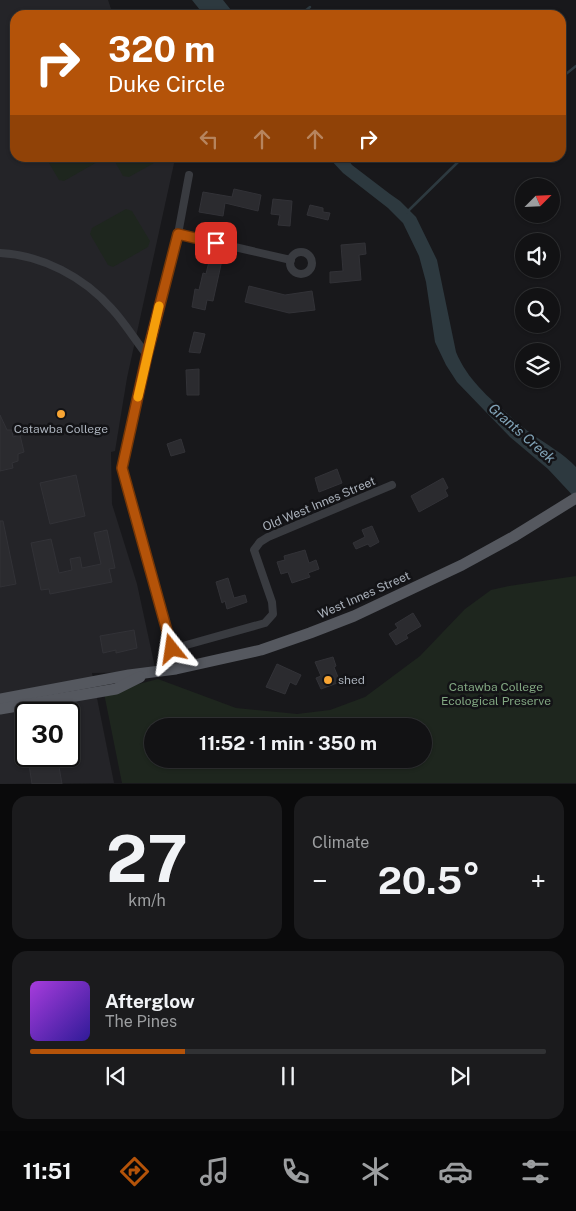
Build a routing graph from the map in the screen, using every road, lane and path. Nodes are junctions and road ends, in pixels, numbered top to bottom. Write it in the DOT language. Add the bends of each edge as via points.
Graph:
graph roads {
  1 [pos="189,175"];
  2 [pos="178,234"];
  3 [pos="0,254"];
  4 [pos="291,260"];
  5 [pos="147,355"];
  6 [pos="392,485"];
  7 [pos="576,498"];
  8 [pos="172,649"];
  9 [pos="174,669"];
  10 [pos="146,674"];
  11 [pos="0,699"];
  12 [pos="0,709"];
  1 -- 2 [label="street"];
  2 -- 4 [label="street"];
  2 -- 5 [label="street"];
  3 -- 5 [label="street" via="29,257 48,264 96,292 126,325"];
  5 -- 8 [label="street" via="122,468"];
  6 -- 8 [label="street, Old West Innes Street" via="260,542 254,550 273,614 265,623"];
  7 -- 9 [label="main road, West Innes Street" via="462,565 354,616 261,650"];
  8 -- 9 [label="street"];
  9 -- 10 [label="main road, West Innes Street"];
  10 -- 11 [label="main road, West Innes Street"];
  10 -- 12 [label="main road, West Innes Street" via="116,688"];
}
